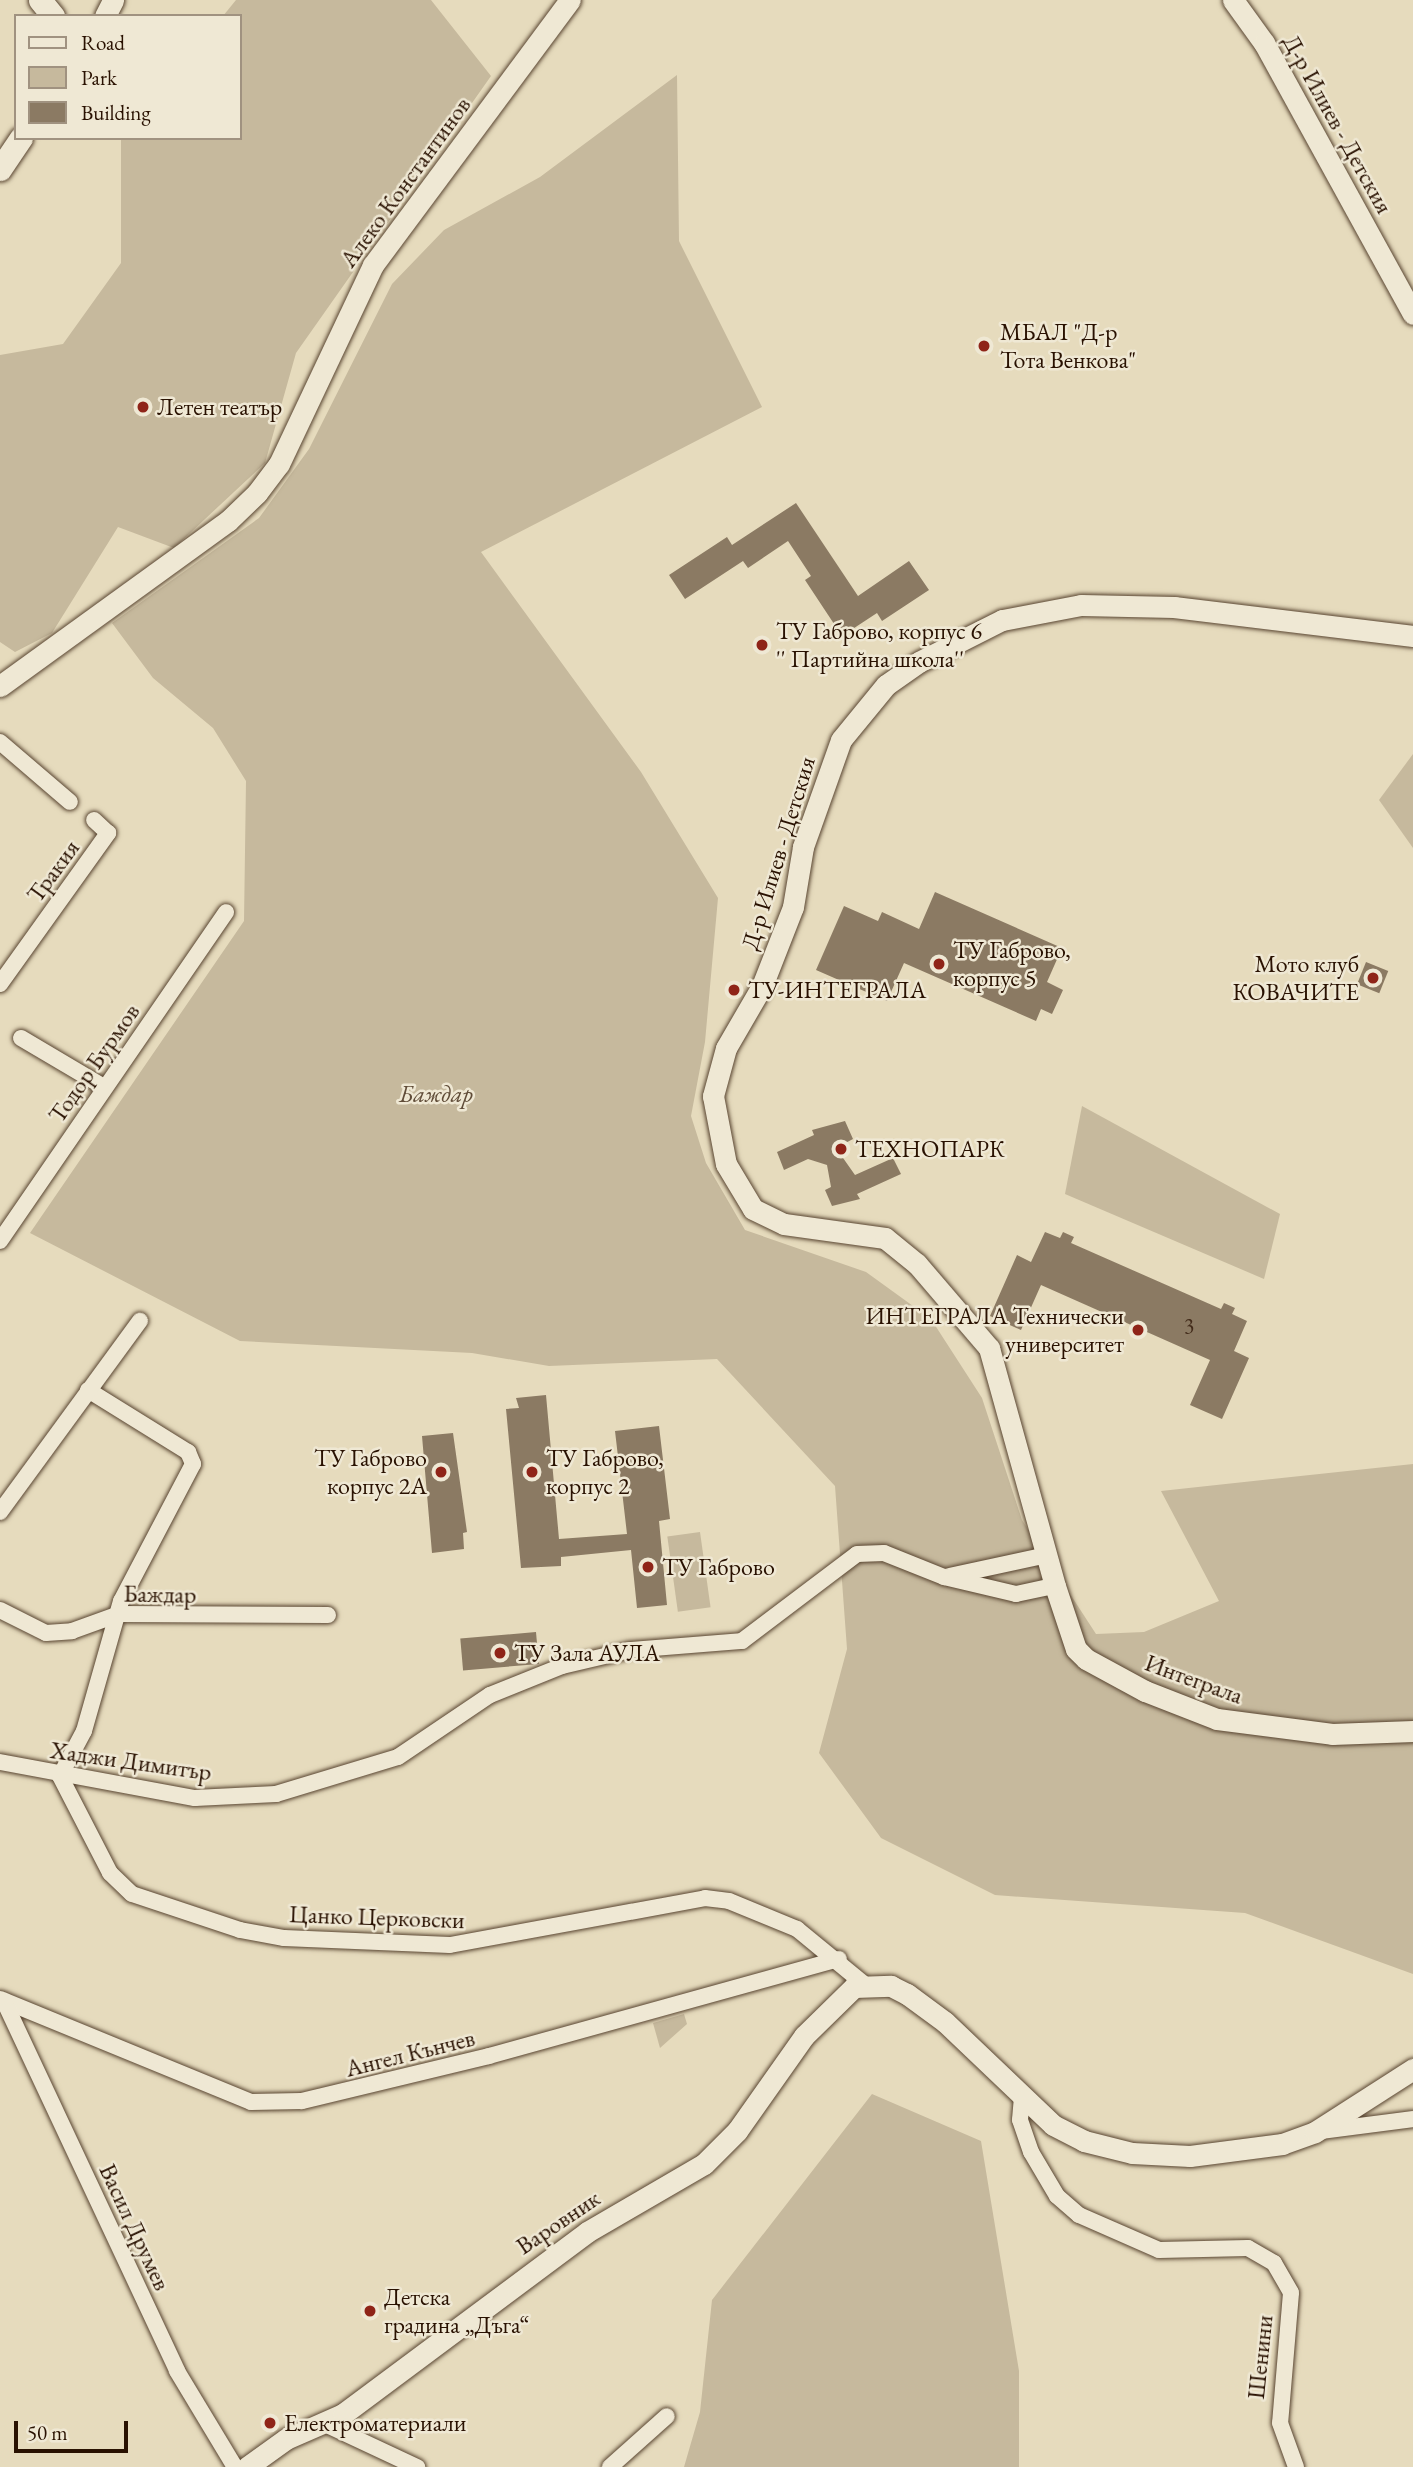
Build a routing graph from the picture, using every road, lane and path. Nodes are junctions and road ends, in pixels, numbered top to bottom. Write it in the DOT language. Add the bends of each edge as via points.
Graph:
graph roads {
  1 [pos="40,0"];
  2 [pos="570,0"];
  3 [pos="1233,0"];
  4 [pos="51,14"];
  5 [pos="20,140"];
  6 [pos="0,169"];
  7 [pos="1413,314"];
  8 [pos="1413,636"];
  9 [pos="0,686"];
  10 [pos="0,742"];
  11 [pos="70,802"];
  12 [pos="94,820"];
  13 [pos="226,912"];
  14 [pos="0,984"];
  15 [pos="21,1038"];
  16 [pos="104,1087"];
  17 [pos="0,1241"];
  18 [pos="140,1321"];
  19 [pos="88,1390"];
  20 [pos="0,1512"];
  21 [pos="1047,1555"];
  22 [pos="944,1577"];
  23 [pos="1055,1586"];
  24 [pos="0,1610"];
  25 [pos="119,1614"];
  26 [pos="328,1615"];
  27 [pos="1413,1731"];
  28 [pos="0,1762"];
  29 [pos="60,1776"];
  30 [pos="839,1959"];
  31 [pos="864,1984"];
  32 [pos="2,2000"];
  33 [pos="1413,2069"];
  34 [pos="1022,2097"];
  35 [pos="1413,2119"];
  36 [pos="1315,2132"];
  37 [pos="667,2416"];
  38 [pos="325,2424"];
  39 [pos="235,2467"];
  40 [pos="247,2467"];
  41 [pos="417,2467"];
  42 [pos="610,2467"];
  43 [pos="1296,2467"];
  1 -- 4 [label="main road"];
  2 -- 9 [label="street, Алеко Константинов" via="373,265 279,464 257,493 228,521"];
  3 -- 7 [label="street, Д-р Илиев - Детския" via="1264,43"];
  5 -- 6 [label="main road"];
  8 -- 21 [label="street, Д-р Илиев - Детския" via="1137,603 1031,611 961,638 886,685 841,740 803,847 793,906 762,986 716,1077 714,1112 724,1157 742,1199 761,1216 784,1224 885,1238 961,1311 989,1348"];
  10 -- 11 [label="street"];
  12 -- 14 [label="street, Тракия" via="108,833"];
  13 -- 16 [label="street, Тодор Бурмов"];
  15 -- 16 [label="street"];
  16 -- 17 [label="street, Тодор Бурмов"];
  18 -- 19 [label="street"];
  19 -- 20 [label="street"];
  19 -- 25 [label="street" via="188,1452 193,1464"];
  21 -- 22 [label="street"];
  21 -- 23 [label="street, Д-р Илиев - Детския"];
  22 -- 23 [label="street, Хаджи Димитър" via="1016,1594"];
  22 -- 29 [label="street, Хаджи Димитър" via="884,1553 857,1555 742,1642 630,1650 562,1666 490,1695 398,1757 276,1794 195,1798"];
  23 -- 27 [label="street, Интеграла" via="1076,1649 1097,1667 1145,1691 1217,1719 1258,1727 1332,1734"];
  24 -- 25 [label="street, Баждар" via="46,1633 72,1631"];
  25 -- 26 [label="street, Баждар"];
  25 -- 29 [label="street" via="84,1731"];
  28 -- 29 [label="street, Хаджи Димитър"];
  29 -- 30 [label="street, Цанко Церковски" via="118,1884 132,1894 240,1930 316,1942 450,1945 705,1898 779,1920"];
  30 -- 31 [label="street, Цанко Церковски"];
  30 -- 32 [label="street, Ангел Кънчев" via="489,2056 302,2101 251,2102"];
  31 -- 34 [label="street" via="891,1986 924,2006"];
  31 -- 38 [label="street, Варовник" via="840,1997 804,2036 711,2159 587,2232"];
  32 -- 39 [label="street, Васил Друмев" via="177,2371"];
  33 -- 36 [label="street"];
  34 -- 36 [label="street" via="1065,2133 1132,2153 1231,2153"];
  34 -- 43 [label="street, Шенини" via="1020,2120 1031,2152 1058,2196 1079,2215 1158,2250 1261,2252 1282,2273 1291,2293 1292,2317 1280,2423"];
  35 -- 36 [label="street"];
  37 -- 42 [label="street"];
  38 -- 40 [label="street, Варовник" via="278,2443"];
  38 -- 41 [label="street"];
}
